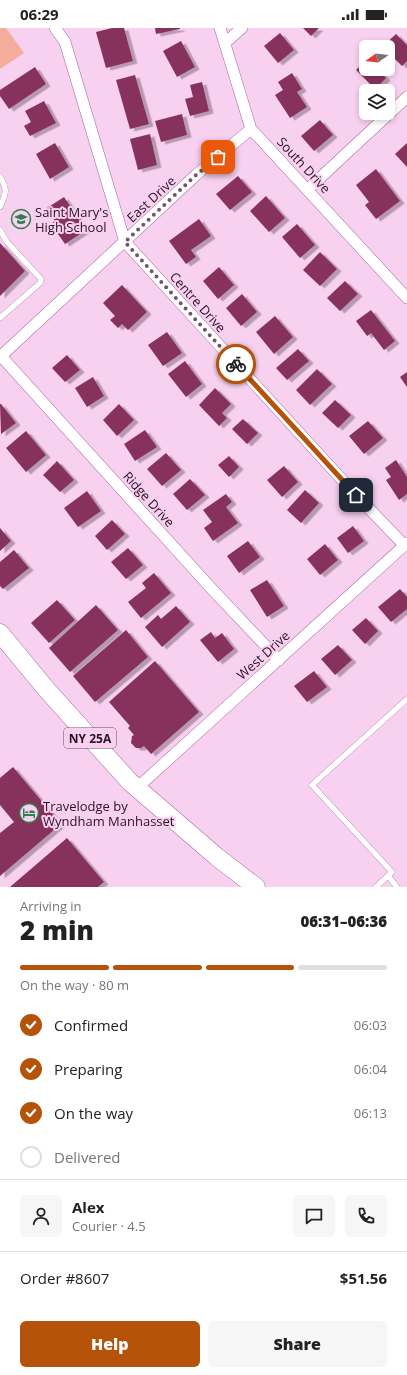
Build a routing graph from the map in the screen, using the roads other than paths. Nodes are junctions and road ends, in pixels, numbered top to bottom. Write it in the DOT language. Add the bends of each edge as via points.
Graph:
graph roads {
  1 [pos="56,28"];
  2 [pos="220,28"];
  3 [pos="242,28"];
  4 [pos="225,43"];
  5 [pos="407,97"];
  6 [pos="251,129"];
  7 [pos="0,177"];
  8 [pos="307,190"];
  9 [pos="0,207"];
  10 [pos="0,230"];
  11 [pos="125,242"];
  12 [pos="407,298"];
  13 [pos="0,318"];
  14 [pos="1,356"];
  15 [pos="406,544"];
  16 [pos="0,633"];
  17 [pos="279,660"];
  18 [pos="407,699"];
  19 [pos="137,788"];
  20 [pos="388,876"];
  21 [pos="256,887"];
  22 [pos="376,887"];
  23 [pos="397,887"];
  1 -- 11 [label="street, Centre Drive" via="65,42"];
  2 -- 4 [label="street, South Drive"];
  3 -- 4 [label="street"];
  4 -- 6 [label="street, South Drive"];
  5 -- 8 [label="street"];
  6 -- 8 [label="street, South Drive"];
  6 -- 11 [label="street, East Drive" via="196,175"];
  7 -- 9 [label="lane" via="6,194"];
  8 -- 12 [label="street, South Drive"];
  10 -- 13 [label="lane" via="7,242 41,279 40,283"];
  11 -- 14 [label="street, East Drive"];
  11 -- 15 [label="street, Centre Drive" via="356,495"];
  14 -- 17 [label="street, Ridge Drive" via="210,588"];
  15 -- 17 [label="street, West Drive"];
  16 -- 19 [label="main road, NY 25A" via="46,690"];
  17 -- 19 [label="street, West Drive"];
  18 -- 20 [label="lane" via="312,784 392,872"];
  19 -- 21 [label="main road, NY 25A"];
  20 -- 22 [label="lane"];
  20 -- 23 [label="lane"];
}
